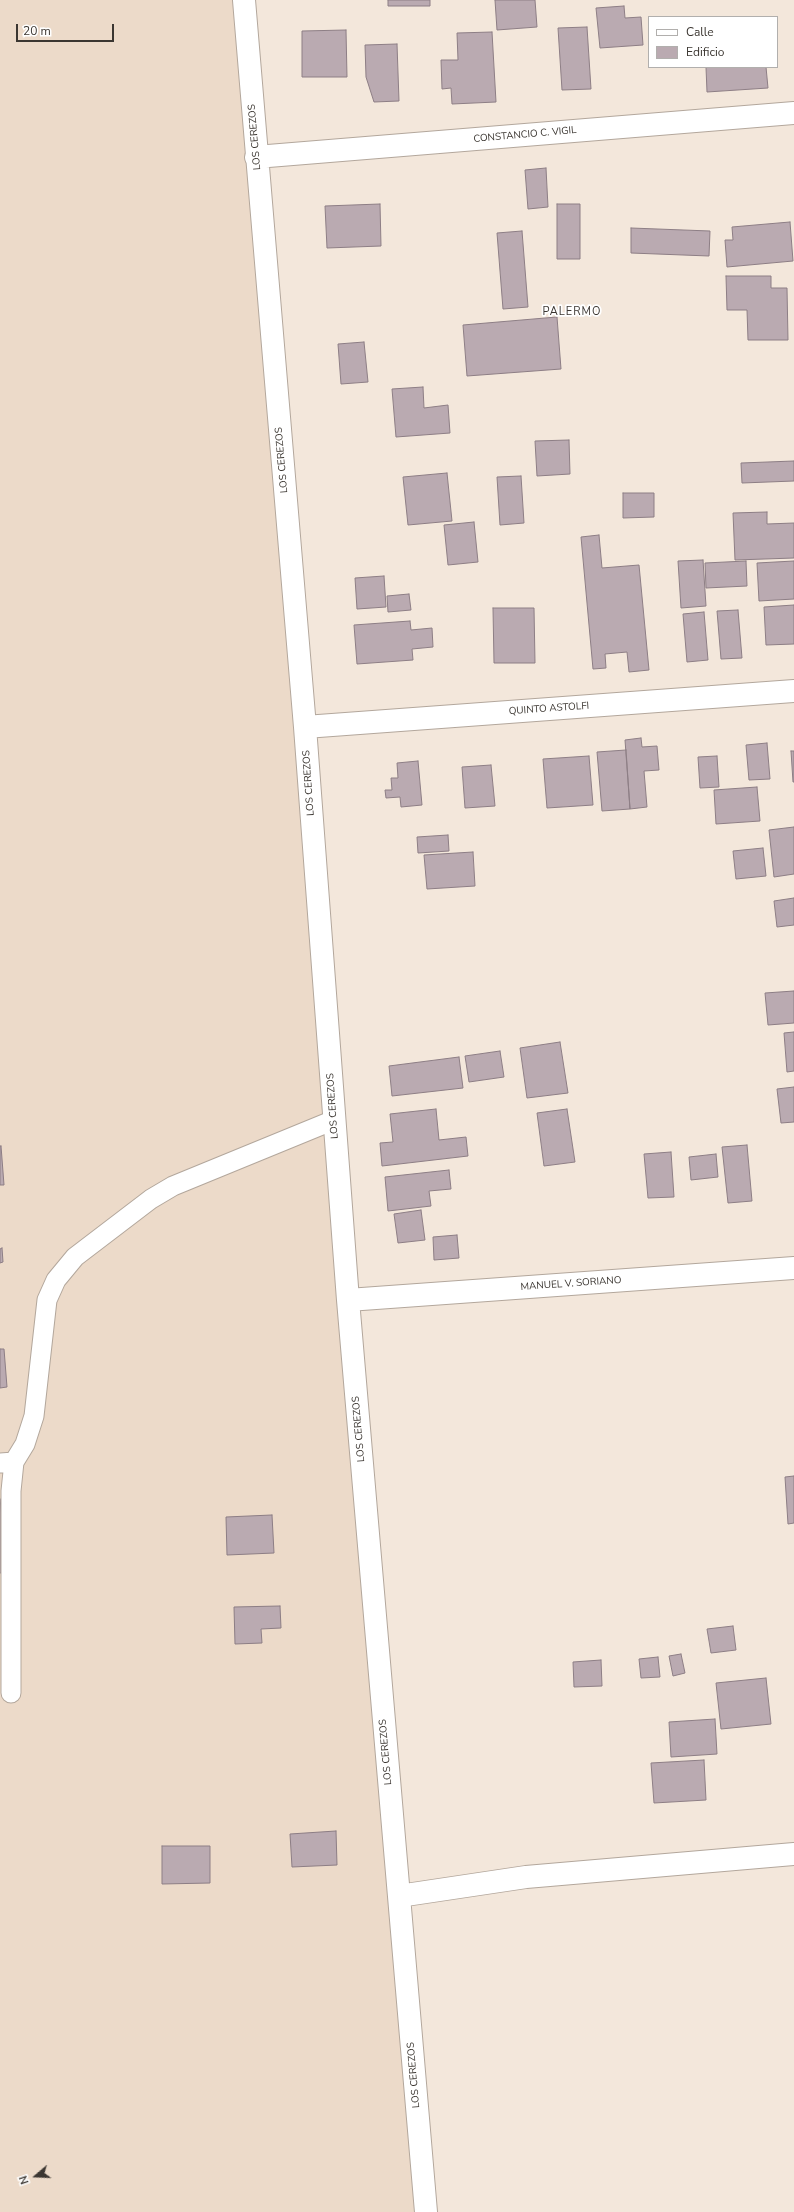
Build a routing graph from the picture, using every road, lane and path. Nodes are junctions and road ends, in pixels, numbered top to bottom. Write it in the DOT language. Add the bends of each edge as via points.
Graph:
graph roads {
  1 [pos="244,0"];
  2 [pos="794,113"];
  3 [pos="256,157"];
  4 [pos="794,691"];
  5 [pos="305,727"];
  6 [pos="334,1120"];
  7 [pos="794,1268"];
  8 [pos="348,1300"];
  9 [pos="7,1463"];
  10 [pos="11,1693"];
  11 [pos="794,1854"];
  12 [pos="399,1896"];
  13 [pos="426,2212"];
  1 -- 3 [label="street, LOS CEREZOS"];
  2 -- 3 [label="street, CONSTANCIO C. VIGIL"];
  3 -- 5 [label="street, LOS CEREZOS"];
  4 -- 5 [label="street, QUINTO ASTOLFI"];
  5 -- 6 [label="street, LOS CEREZOS"];
  6 -- 8 [label="street, LOS CEREZOS"];
  6 -- 9 [label="lane" via="173,1186 151,1199 74,1257 56,1280 47,1300 34,1416 25,1444"];
  7 -- 8 [label="street, MANUEL V. SORIANO"];
  8 -- 12 [label="street, LOS CEREZOS"];
  9 -- 10 [label="lane" via="11,1491"];
  11 -- 12 [label="street" via="526,1877"];
  12 -- 13 [label="street, LOS CEREZOS"];
}
